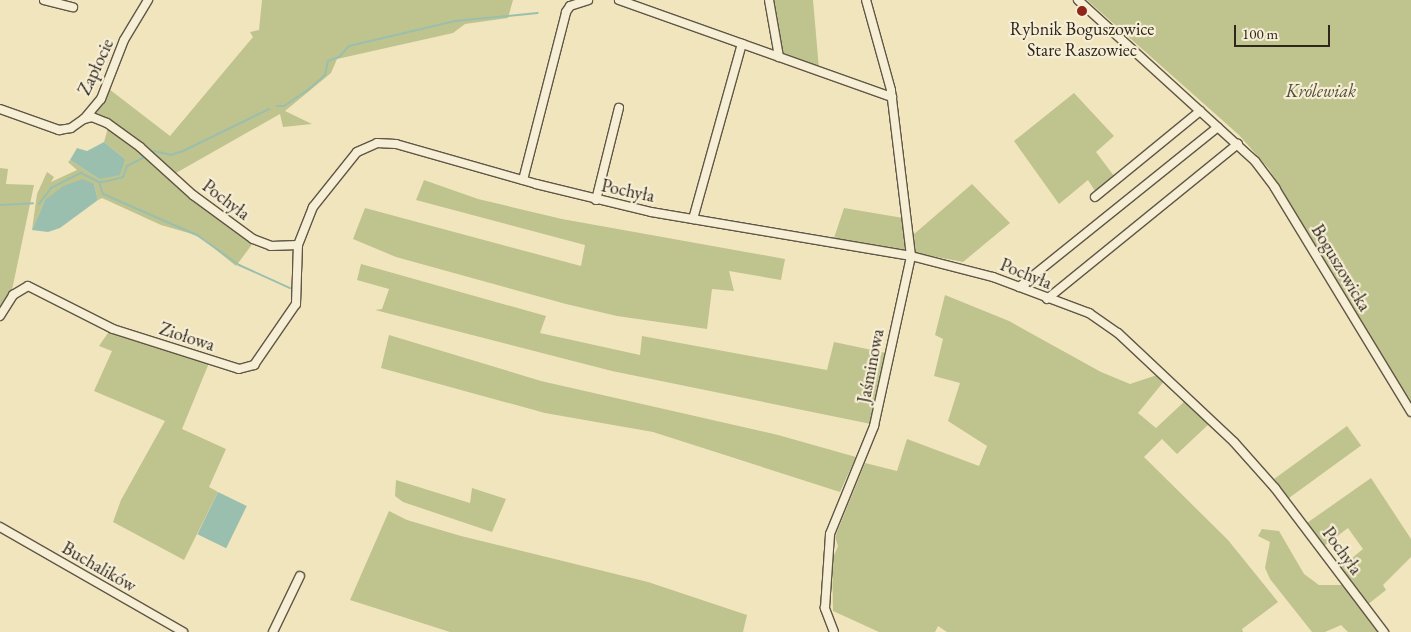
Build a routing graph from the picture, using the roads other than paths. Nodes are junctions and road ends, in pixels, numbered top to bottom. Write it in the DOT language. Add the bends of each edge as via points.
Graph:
graph roads {
  1 [pos="44,0"];
  2 [pos="148,0"];
  3 [pos="588,0"];
  4 [pos="619,0"];
  5 [pos="769,0"];
  6 [pos="866,0"];
  7 [pos="1078,0"];
  8 [pos="73,7"];
  9 [pos="742,44"];
  10 [pos="779,57"];
  11 [pos="892,97"];
  12 [pos="619,108"];
  13 [pos="0,109"];
  14 [pos="1200,111"];
  15 [pos="84,119"];
  16 [pos="1218,126"];
  17 [pos="1238,144"];
  18 [pos="523,180"];
  19 [pos="1095,197"];
  20 [pos="596,200"];
  21 [pos="694,218"];
  22 [pos="298,245"];
  23 [pos="911,256"];
  24 [pos="1019,287"];
  25 [pos="1047,299"];
  26 [pos="0,316"];
  27 [pos="1411,412"];
  28 [pos="0,527"];
  29 [pos="300,576"];
  30 [pos="183,632"];
  31 [pos="273,632"];
  32 [pos="834,632"];
  33 [pos="1384,632"];
  1 -- 8 [label="street"];
  2 -- 15 [label="street, Zapłocie" via="124,40 101,99"];
  3 -- 18 [label="street" via="570,6 566,12"];
  4 -- 9 [label="street"];
  5 -- 10 [label="street"];
  6 -- 11 [label="street, Jaśminowa"];
  7 -- 14 [label="street, Boguszowicka"];
  9 -- 10 [label="street"];
  9 -- 21 [label="street"];
  10 -- 11 [label="street"];
  11 -- 23 [label="street, Jaśminowa"];
  12 -- 20 [label="street"];
  13 -- 15 [label="street, Zapłocie" via="59,130 71,128"];
  14 -- 16 [label="street, Boguszowicka"];
  14 -- 19 [label="street"];
  15 -- 22 [label="street, Pochyła" via="92,117 107,123 140,147 193,195 253,239 271,246"];
  16 -- 17 [label="street, Boguszowicka"];
  16 -- 24 [label="street"];
  17 -- 25 [label="street"];
  17 -- 27 [label="street, Boguszowicka" via="1275,188"];
  18 -- 20 [label="street, Pochyła"];
  18 -- 22 [label="street, Pochyła" via="396,144 377,143 357,152 342,168 313,207"];
  20 -- 21 [label="street, Pochyła"];
  21 -- 23 [label="street, Pochyła"];
  22 -- 26 [label="street, Ziołowa" via="296,304 254,365 239,369 113,329 28,286 13,295"];
  23 -- 24 [label="street, Pochyła" via="974,270"];
  23 -- 32 [label="street, Jaśminowa" via="874,426 830,534 825,608"];
  24 -- 25 [label="street, Pochyła"];
  25 -- 33 [label="street, Pochyła" via="1089,314 1118,333 1234,442 1312,534"];
  28 -- 30 [label="street, Buchalików"];
  29 -- 31 [label="street"];
}
